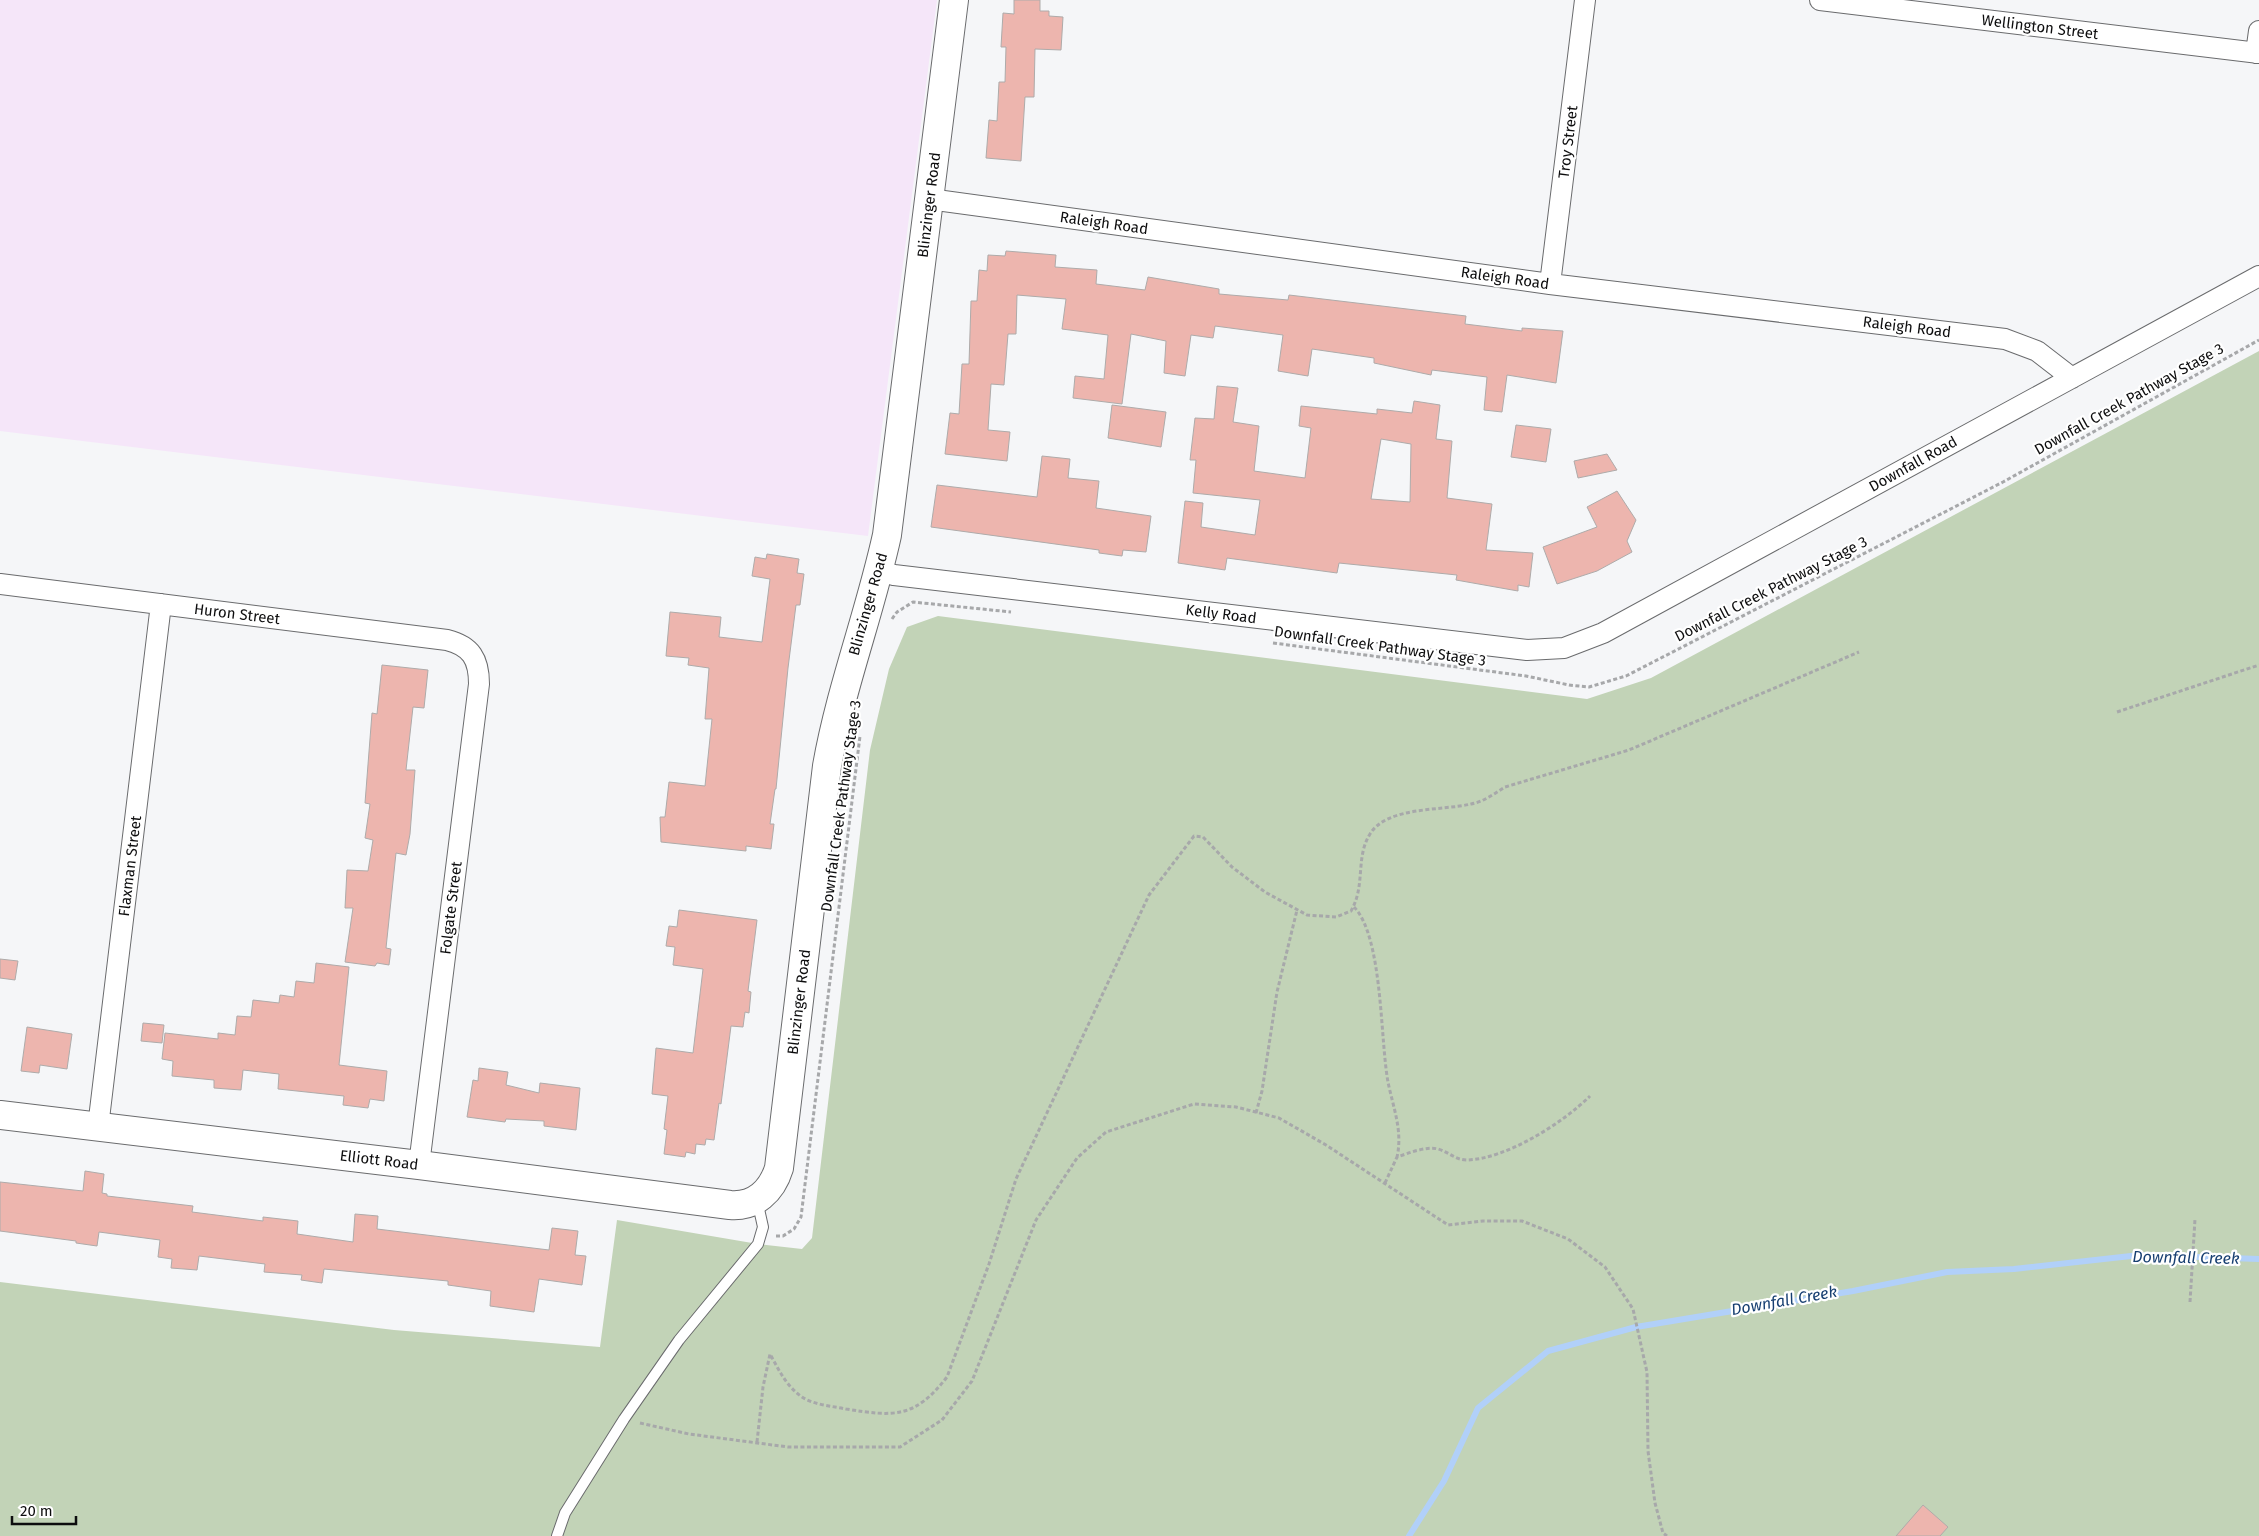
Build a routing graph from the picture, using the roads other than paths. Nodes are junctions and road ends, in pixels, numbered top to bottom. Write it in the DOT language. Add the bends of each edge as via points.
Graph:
graph roads {
  1 [pos="954,0"];
  2 [pos="1585,0"];
  3 [pos="1820,0"];
  4 [pos="1934,7"];
  5 [pos="2259,31"];
  6 [pos="2258,53"];
  7 [pos="929,199"];
  8 [pos="2259,276"];
  9 [pos="1550,284"];
  10 [pos="2072,378"];
  11 [pos="879,572"];
  12 [pos="0,584"];
  13 [pos="161,604"];
  14 [pos="1564,648"];
  15 [pos="472,652"];
  16 [pos="0,1115"];
  17 [pos="98,1127"];
  18 [pos="419,1165"];
  19 [pos="757,1199"];
  20 [pos="557,1536"];
  1 -- 7 [label="street, Blinzinger Road"];
  2 -- 9 [label="street, Troy Street"];
  3 -- 4 [label="street, Wellington Street"];
  4 -- 6 [label="street, Wellington Street"];
  5 -- 6 [label="street"];
  7 -- 9 [label="street, Raleigh Road"];
  7 -- 11 [label="street, Blinzinger Road" via="892,499"];
  8 -- 10 [label="street, Downfall Road"];
  9 -- 10 [label="street, Raleigh Road" via="2005,339 2037,351"];
  10 -- 14 [label="street, Downfall Road" via="1611,628"];
  11 -- 14 [label="street, Kelly Road" via="1527,650"];
  11 -- 19 [label="street, Blinzinger Road" via="843,688 826,766 780,1168 773,1184"];
  12 -- 13 [label="street, Huron Street"];
  13 -- 15 [label="street, Huron Street" via="447,640"];
  13 -- 17 [label="street, Flaxman Street"];
  15 -- 18 [label="street, Folgate Street" via="478,664 479,684"];
  16 -- 17 [label="street, Elliott Road"];
  17 -- 18 [label="street, Elliott Road"];
  18 -- 19 [label="street, Elliott Road" via="730,1205 743,1205"];
  19 -- 20 [label="lane" via="763,1227 758,1244 679,1340 624,1419 565,1513"];
}
